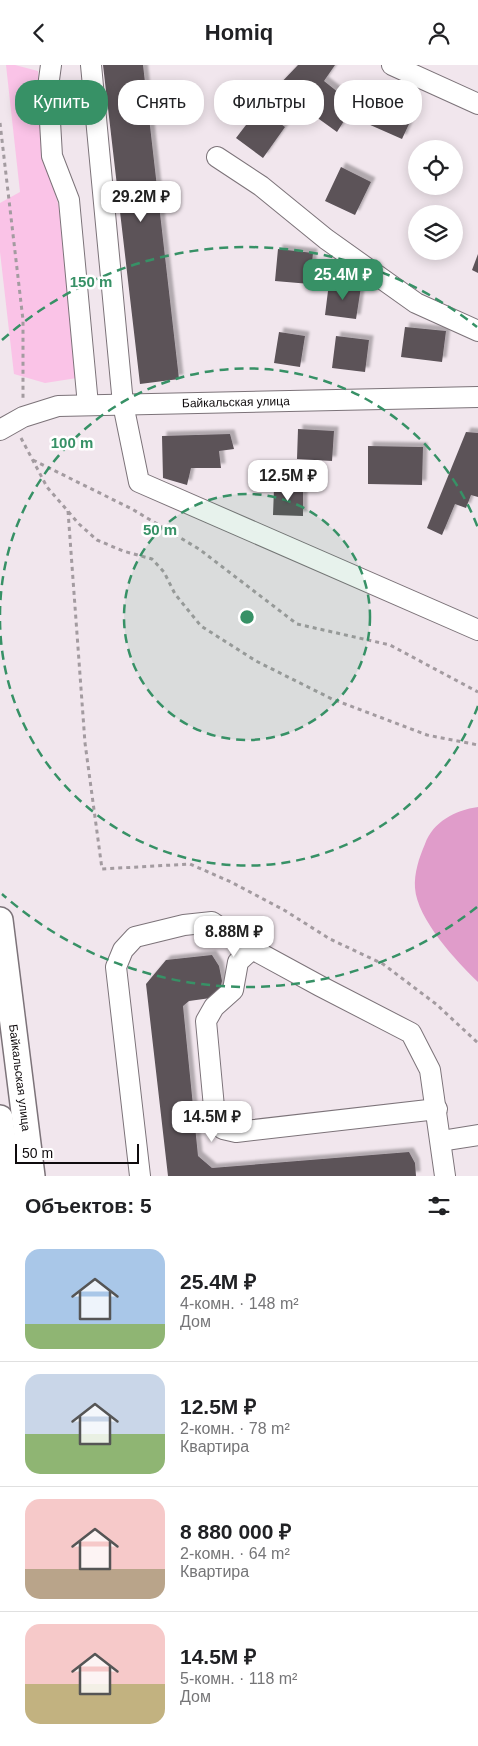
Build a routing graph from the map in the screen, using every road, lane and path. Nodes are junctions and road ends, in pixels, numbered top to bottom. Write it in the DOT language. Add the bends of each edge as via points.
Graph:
graph roads {
  1 [pos="51,65"];
  2 [pos="90,65"];
  3 [pos="392,65"];
  4 [pos="478,104"];
  5 [pos="0,123"];
  6 [pos="218,157"];
  7 [pos="478,331"];
  8 [pos="478,397"];
  9 [pos="123,403"];
  10 [pos="88,405"];
  11 [pos="23,417"];
  12 [pos="8,433"];
  13 [pos="33,460"];
  14 [pos="68,511"];
  15 [pos="478,630"];
  16 [pos="478,691"];
  17 [pos="478,745"];
  18 [pos="0,920"];
  19 [pos="252,949"];
  20 [pos="478,1043"];
  21 [pos="437,1109"];
  22 [pos="0,1118"];
  23 [pos="478,1135"];
  24 [pos="441,1141"];
  25 [pos="8,1176"];
  26 [pos="32,1176"];
  27 [pos="140,1176"];
  28 [pos="445,1176"];
  1 -- 10 [label="street" via="48,87 52,156 69,199"];
  2 -- 9 [label="street"];
  3 -- 4 [label="street"];
  5 -- 11 [label="path" via="23,320"];
  6 -- 7 [label="street" via="416,303"];
  8 -- 9 [label="street, Байкальская улица"];
  9 -- 10 [label="street, Байкальская улица"];
  9 -- 15 [label="street" via="139,482"];
  10 -- 11 [label="street, Байкальская улица" via="58,406"];
  11 -- 12 [label="street, Байкальская улица"];
  12 -- 13 [label="path" via="22,439"];
  13 -- 14 [label="path" via="47,487"];
  13 -- 16 [label="path" via="132,509 199,549 298,624 390,645"];
  14 -- 17 [label="path" via="97,540 152,559 201,625 256,661 332,699 427,735"];
  14 -- 20 [label="path" via="85,743 102,869 190,864 231,882 284,909 330,939 383,964 436,1003"];
  18 -- 26 [label="main road, Байкальская улица"];
  19 -- 21 [label="street" via="411,1033 430,1070"];
  19 -- 21 [label="street" via="238,962 233,990 214,1007 206,1021 215,1118 223,1129 236,1133"];
  19 -- 27 [label="street" via="212,922 134,937 123,950 116,967"];
  21 -- 24 [label="street"];
  22 -- 25 [label="main road, Байкальская улица"];
  23 -- 24 [label="street"];
  24 -- 28 [label="street"];
}
